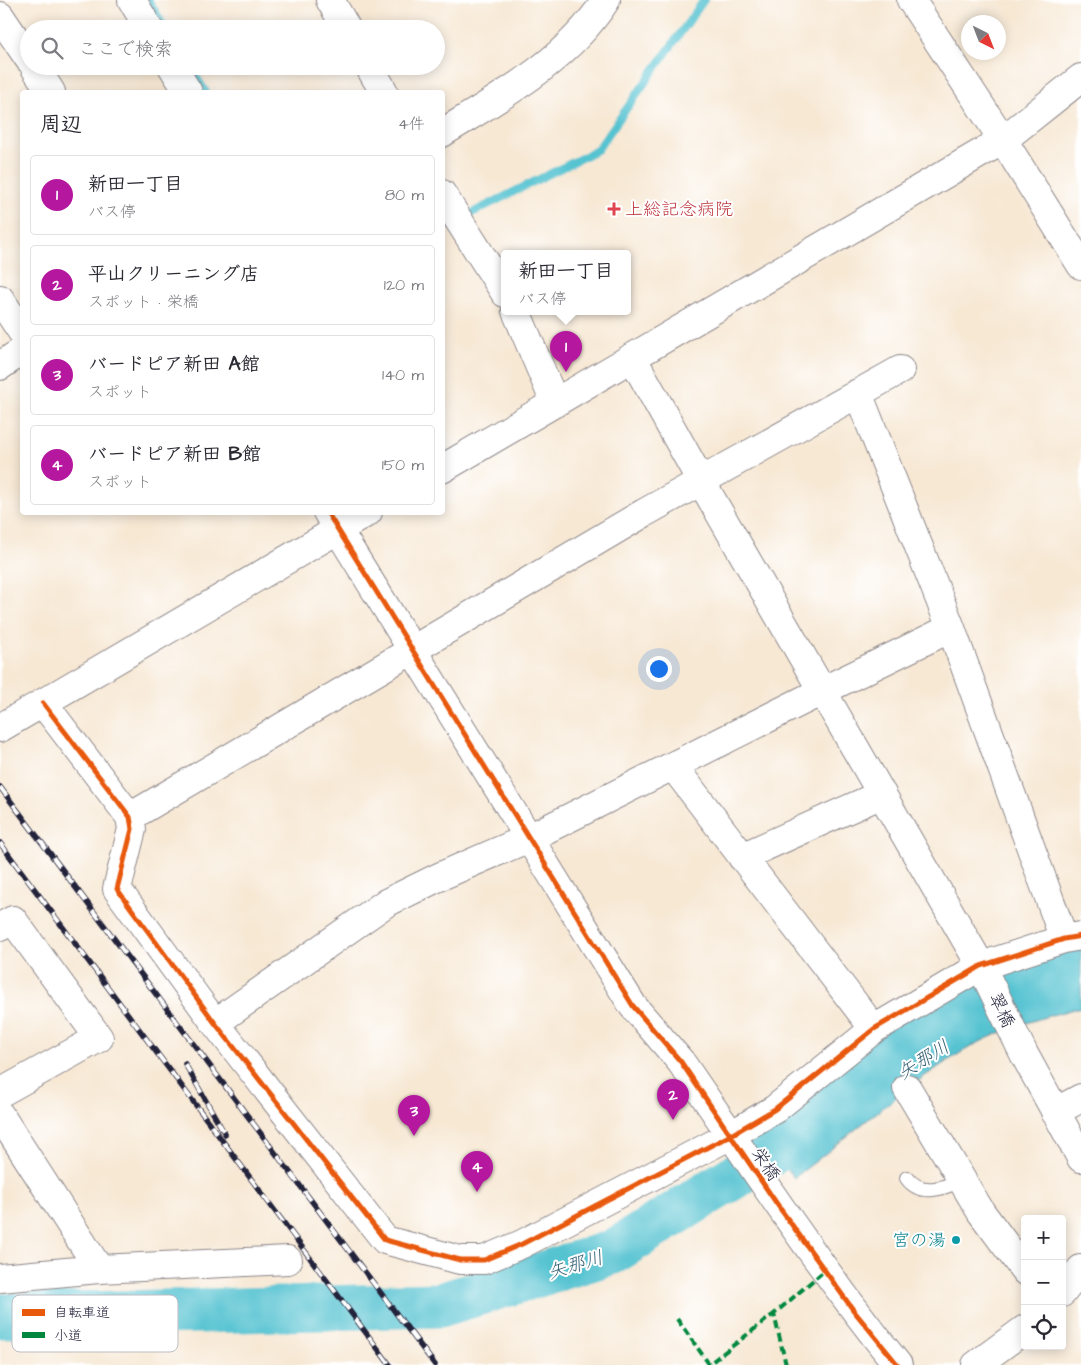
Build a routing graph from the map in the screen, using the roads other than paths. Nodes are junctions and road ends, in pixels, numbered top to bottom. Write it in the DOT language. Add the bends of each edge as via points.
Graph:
graph roads {
  1 [pos="132,0"];
  2 [pos="330,0"];
  3 [pos="606,0"];
  4 [pos="911,0"];
  5 [pos="0,16"];
  6 [pos="144,20"];
  7 [pos="342,20"];
  8 [pos="20,46"];
  9 [pos="40,75"];
  10 [pos="178,75"];
  11 [pos="374,75"];
  12 [pos="1081,78"];
  13 [pos="50,90"];
  14 [pos="187,90"];
  15 [pos="383,90"];
  16 [pos="445,131"];
  17 [pos="1003,140"];
  18 [pos="445,203"];
  19 [pos="1081,265"];
  20 [pos="501,287"];
  21 [pos="0,299"];
  22 [pos="518,315"];
  23 [pos="20,329"];
  24 [pos="20,352"];
  25 [pos="632,357"];
  26 [pos="0,366"];
  27 [pos="900,370"];
  28 [pos="858,393"];
  29 [pos="555,403"];
  30 [pos="445,467"];
  31 [pos="701,482"];
  32 [pos="356,515"];
  33 [pos="333,521"];
  34 [pos="951,628"];
  35 [pos="414,651"];
  36 [pos="822,690"];
  37 [pos="44,703"];
  38 [pos="0,728"];
  39 [pos="673,766"];
  40 [pos="882,794"];
  41 [pos="130,817"];
  42 [pos="530,838"];
  43 [pos="742,857"];
  44 [pos="0,927"];
  45 [pos="1072,937"];
  46 [pos="981,966"];
  47 [pos="215,1022"];
  48 [pos="874,1029"];
  49 [pos="907,1088"];
  50 [pos="0,1093"];
  51 [pos="1081,1098"];
  52 [pos="1056,1112"];
  53 [pos="0,1115"];
  54 [pos="731,1135"];
  55 [pos="1081,1158"];
  56 [pos="907,1178"];
  57 [pos="961,1180"];
  58 [pos="288,1260"];
  59 [pos="1021,1266"];
  60 [pos="99,1269"];
  61 [pos="1081,1269"];
  62 [pos="0,1278"];
  63 [pos="1066,1288"];
  64 [pos="1021,1332"];
  65 [pos="898,1365"];
  66 [pos="976,1365"];
  1 -- 6 [label="street"];
  2 -- 7 [label="street"];
  3 -- 16 [label="street" via="561,53 518,86"];
  4 -- 17 [label="street"];
  5 -- 8 [label="street"];
  9 -- 13 [label="street"];
  10 -- 14 [label="street"];
  11 -- 15 [label="street"];
  12 -- 17 [label="street"];
  17 -- 19 [label="street"];
  17 -- 25 [label="street"];
  18 -- 20 [label="street"];
  21 -- 23 [label="street"];
  22 -- 29 [label="street"];
  24 -- 26 [label="street"];
  25 -- 29 [label="street"];
  25 -- 31 [label="street, 翠橋"];
  27 -- 28 [label="street"];
  28 -- 31 [label="street"];
  28 -- 34 [label="street"];
  29 -- 30 [label="street"];
  31 -- 35 [label="street"];
  31 -- 36 [label="street, 翠橋"];
  32 -- 33 [label="street"];
  33 -- 35 [label="street, 栄橋"];
  33 -- 37 [label="street"];
  34 -- 36 [label="street"];
  34 -- 45 [label="street"];
  35 -- 41 [label="street"];
  35 -- 42 [label="street, 栄橋"];
  36 -- 39 [label="street"];
  36 -- 40 [label="street, 翠橋"];
  37 -- 38 [label="street"];
  37 -- 41 [label="street"];
  39 -- 42 [label="street"];
  39 -- 43 [label="street"];
  40 -- 43 [label="street"];
  40 -- 46 [label="street, 翠橋"];
  41 -- 47 [label="street" via="132,829 117,889"];
  42 -- 47 [label="street" via="386,903"];
  42 -- 54 [label="street, 栄橋" via="633,1006 682,1062"];
  43 -- 48 [label="street"];
  44 -- 50 [label="street" via="13,920 99,1038"];
  45 -- 46 [label="street"];
  46 -- 48 [label="street"];
  46 -- 52 [label="street, 翠橋"];
  47 -- 54 [label="street" via="384,1240 460,1260 484,1260 522,1244"];
  48 -- 54 [label="street" via="775,1109"];
  49 -- 57 [label="street"];
  51 -- 52 [label="street"];
  52 -- 55 [label="street, 翠橋"];
  53 -- 60 [label="street"];
  54 -- 65 [label="street, 栄橋" via="854,1311"];
  56 -- 57 [label="lane" via="912,1185 924,1189 942,1189"];
  57 -- 59 [label="street"];
  58 -- 60 [label="street"];
  60 -- 62 [label="street"];
  61 -- 63 [label="street"];
  64 -- 66 [label="street"];
}
